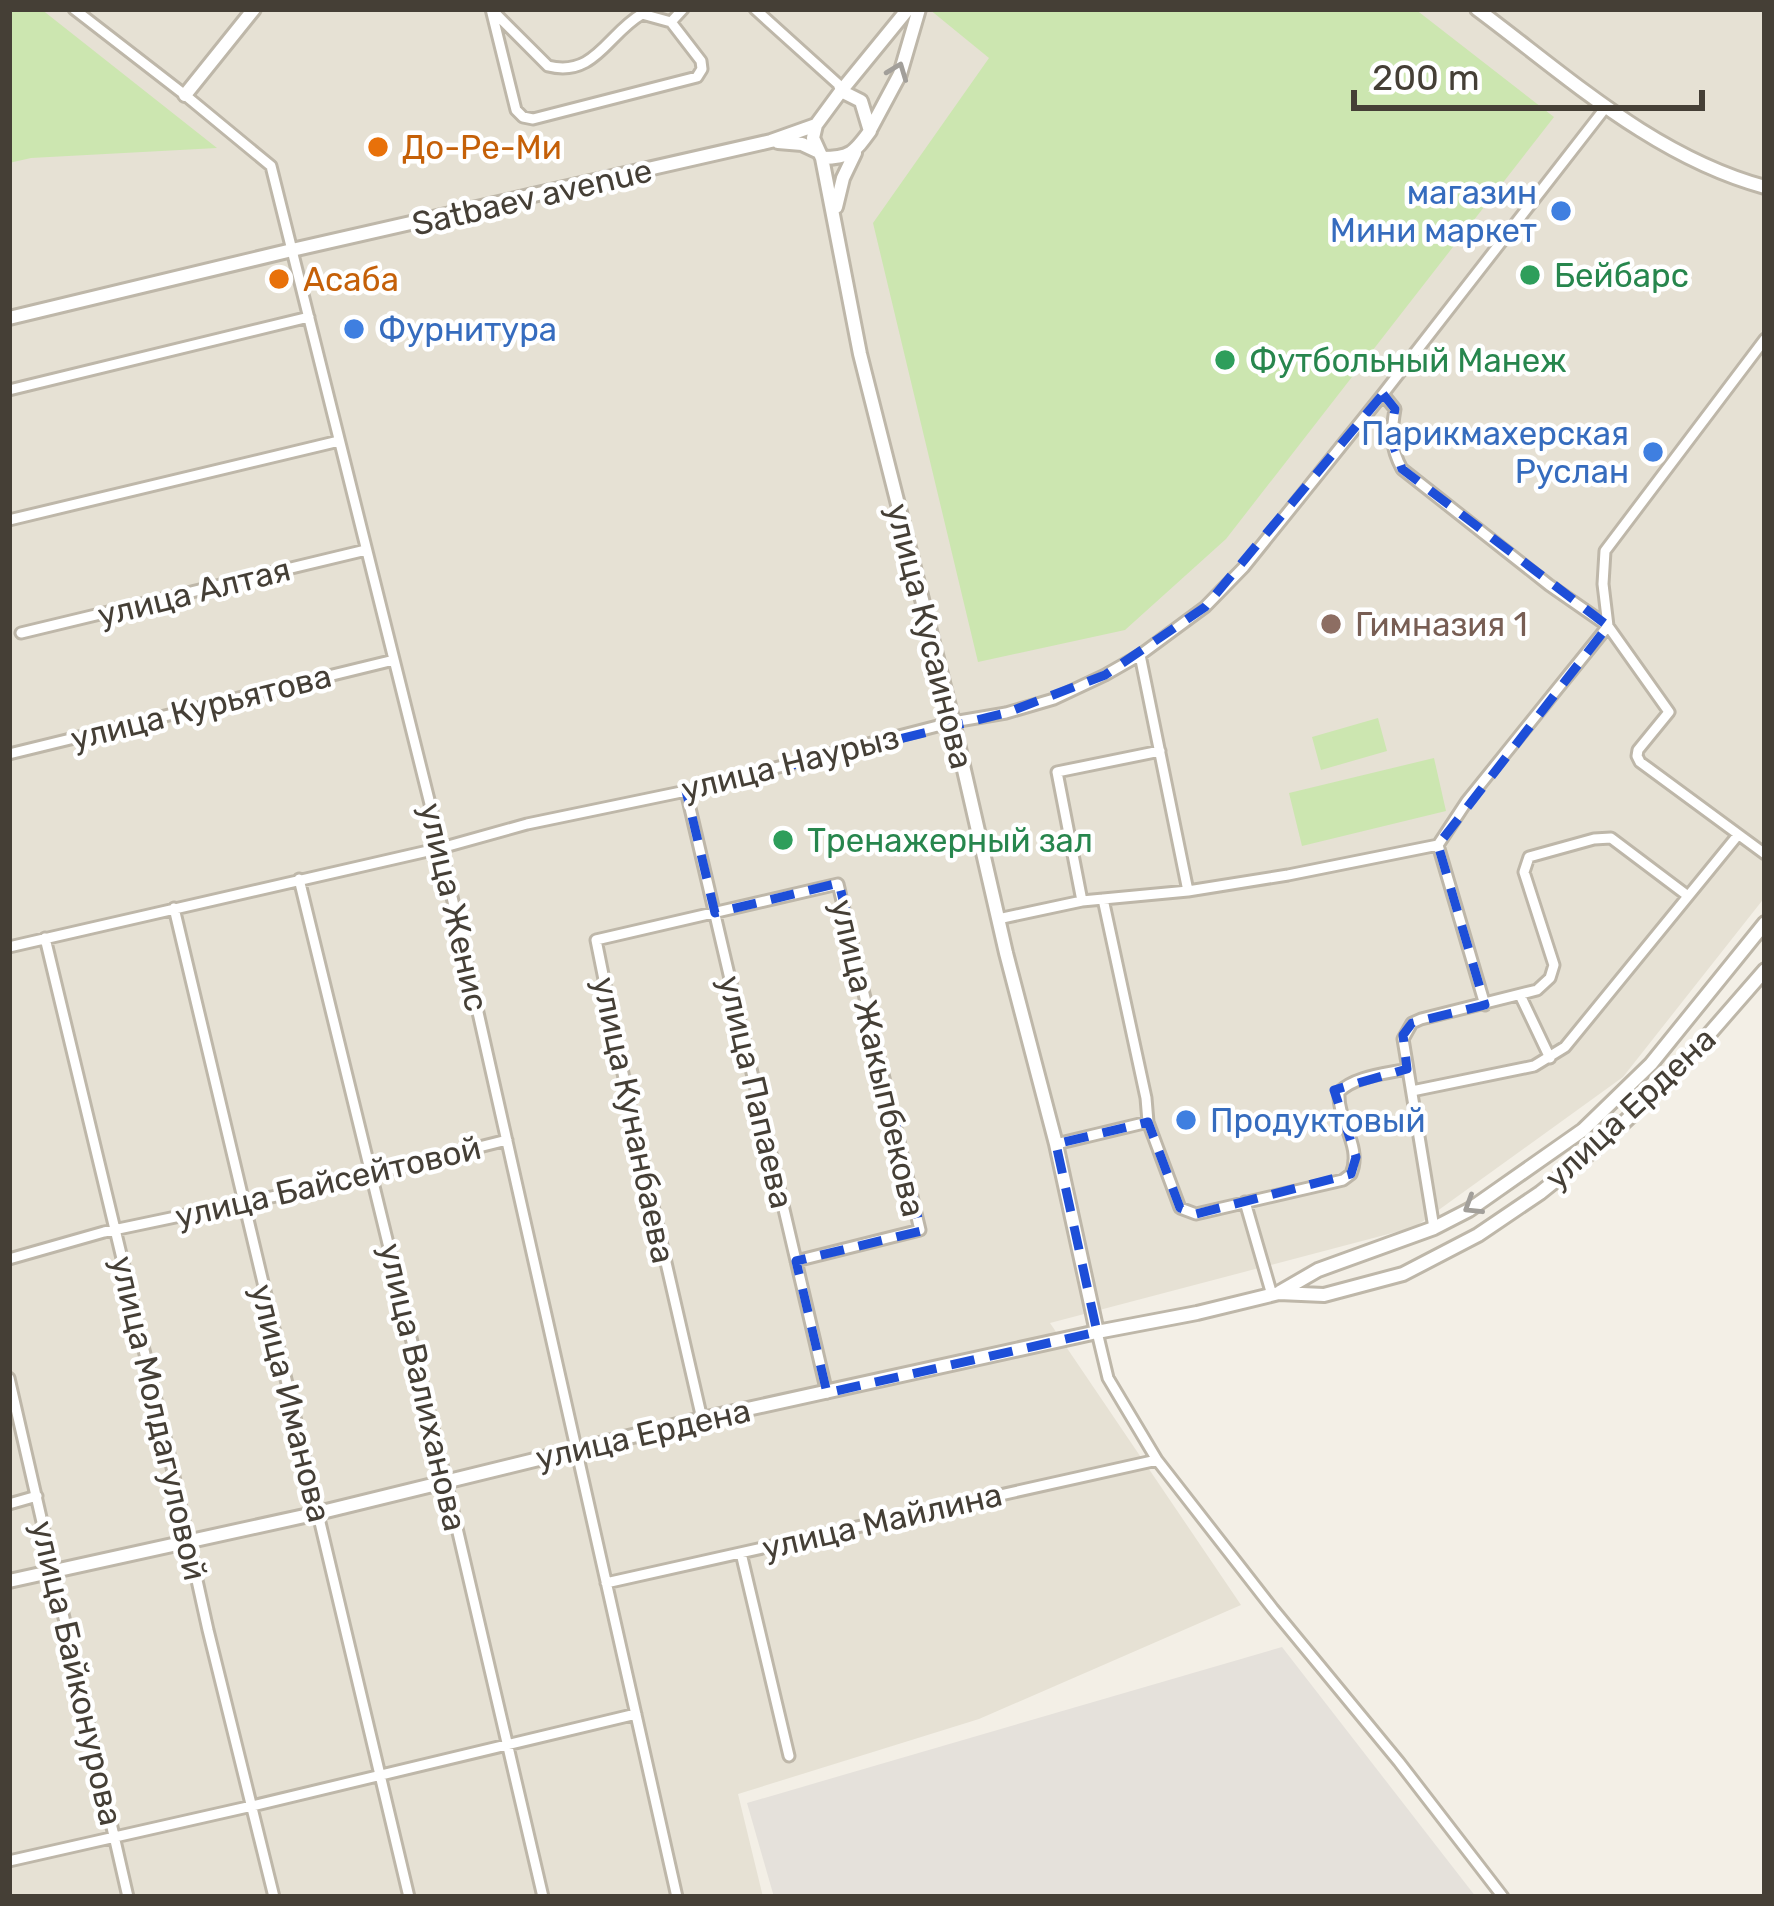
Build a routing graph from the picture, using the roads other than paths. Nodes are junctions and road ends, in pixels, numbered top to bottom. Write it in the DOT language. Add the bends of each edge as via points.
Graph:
graph roads {
  1 [pos="74,9"];
  2 [pos="254,9"];
  3 [pos="682,9"];
  4 [pos="755,9"];
  5 [pos="908,9"];
  6 [pos="919,9"];
  7 [pos="492,10"];
  8 [pos="1485,11"];
  9 [pos="89,14"];
  10 [pos="671,22"];
  11 [pos="841,91"];
  12 [pos="185,95"];
  13 [pos="1606,107"];
  14 [pos="816,125"];
  15 [pos="870,130"];
  16 [pos="771,141"];
  17 [pos="855,152"];
  18 [pos="819,154"];
  19 [pos="1765,187"];
  20 [pos="835,220"];
  21 [pos="292,250"];
  22 [pos="309,317"];
  23 [pos="9,319"];
  24 [pos="1765,339"];
  25 [pos="9,390"];
  26 [pos="1383,394"];
  27 [pos="339,441"];
  28 [pos="9,520"];
  29 [pos="367,550"];
  30 [pos="1608,626"];
  31 [pos="21,633"];
  32 [pos="1140,655"];
  33 [pos="394,660"];
  34 [pos="953,722"];
  35 [pos="1160,752"];
  36 [pos="9,754"];
  37 [pos="686,791"];
  38 [pos="1738,835"];
  39 [pos="1438,845"];
  40 [pos="441,848"];
  41 [pos="1765,854"];
  42 [pos="299,879"];
  43 [pos="1188,891"];
  44 [pos="1688,896"];
  45 [pos="1103,899"];
  46 [pos="1082,901"];
  47 [pos="174,908"];
  48 [pos="715,913"];
  49 [pos="998,920"];
  50 [pos="1765,923"];
  51 [pos="45,938"];
  52 [pos="9,947"];
  53 [pos="1765,970"];
  54 [pos="1520,995"];
  55 [pos="1485,1005"];
  56 [pos="1550,1058"];
  57 [pos="1407,1069"];
  58 [pos="1412,1091"];
  59 [pos="1148,1122"];
  60 [pos="507,1140"];
  61 [pos="1056,1144"];
  62 [pos="372,1173"];
  63 [pos="1245,1202"];
  64 [pos="244,1203"];
  65 [pos="1434,1228"];
  66 [pos="115,1230"];
  67 [pos="9,1259"];
  68 [pos="796,1261"];
  69 [pos="1276,1294"];
  70 [pos="1097,1332"];
  71 [pos="9,1378"];
  72 [pos="826,1393"];
  73 [pos="703,1419"];
  74 [pos="576,1448"];
  75 [pos="1156,1460"];
  76 [pos="446,1480"];
  77 [pos="37,1496"];
  78 [pos="9,1504"];
  79 [pos="318,1513"];
  80 [pos="188,1542"];
  81 [pos="740,1553"];
  82 [pos="55,1571"];
  83 [pos="9,1581"];
  84 [pos="606,1583"];
  85 [pos="636,1714"];
  86 [pos="507,1744"];
  87 [pos="789,1756"];
  88 [pos="380,1775"];
  89 [pos="252,1806"];
  90 [pos="114,1838"];
  91 [pos="9,1861"];
  92 [pos="128,1897"];
  93 [pos="274,1897"];
  94 [pos="410,1897"];
  95 [pos="543,1897"];
  96 [pos="677,1897"];
  97 [pos="1503,1897"];
  1 -- 9 [label="street, улица Женис"];
  2 -- 12 [label="street"];
  3 -- 10 [label="street"];
  4 -- 11 [label="street"];
  5 -- 11 [label="street"];
  15 -- 6 [label="street, one-way" via="900,74"];
  7 -- 10 [label="street" via="559,69 592,60 642,14"];
  7 -- 10 [label="street" via="516,110 533,118 697,76 701,61"];
  8 -- 13 [label="street"];
  9 -- 12 [label="street, улица Женис"];
  11 -- 14 [label="street"];
  11 -- 15 [label="street" via="862,101"];
  12 -- 21 [label="street, улица Женис" via="271,166"];
  13 -- 19 [label="street" via="1693,160"];
  13 -- 26 [label="street, улица Наурыз"];
  14 -- 16 [label="street, Satbaev avenue"];
  14 -- 18 [label="street"];
  15 -- 17 [label="street"];
  16 -- 18 [label="street"];
  16 -- 21 [label="street, Satbaev avenue"];
  17 -- 18 [label="street"];
  17 -- 20 [label="street"];
  18 -- 20 [label="street, улица Кусаинова"];
  20 -- 34 [label="street, улица Кусаинова" via="860,354"];
  21 -- 22 [label="street, улица Женис"];
  21 -- 23 [label="street, Satbaev avenue"];
  22 -- 25 [label="street"];
  22 -- 27 [label="street, улица Женис"];
  24 -- 30 [label="street" via="1605,551"];
  26 -- 30 [label="street" via="1395,410 1390,436 1402,469"];
  26 -- 32 [label="street, улица Наурыз" via="1244,567 1205,608"];
  27 -- 28 [label="street"];
  27 -- 29 [label="street, улица Женис"];
  29 -- 31 [label="street, улица Алтая"];
  29 -- 33 [label="street, улица Женис"];
  30 -- 38 [label="street" via="1670,712 1638,750 1640,762"];
  30 -- 39 [label="street"];
  32 -- 34 [label="street, улица Наурыз" via="1054,699"];
  32 -- 35 [label="street"];
  33 -- 36 [label="street, улица Курьятова"];
  33 -- 40 [label="street, улица Женис"];
  34 -- 37 [label="street, улица Наурыз"];
  34 -- 49 [label="street, улица Кусаинова"];
  35 -- 43 [label="street"];
  35 -- 46 [label="street" via="1057,772"];
  37 -- 40 [label="street, улица Наурыз"];
  37 -- 48 [label="street, улица Папаева"];
  38 -- 41 [label="street"];
  38 -- 44 [label="street"];
  39 -- 43 [label="street"];
  39 -- 55 [label="street"];
  40 -- 42 [label="street, улица Наурыз"];
  40 -- 60 [label="street, улица Женис"];
  42 -- 47 [label="street, улица Наурыз"];
  42 -- 62 [label="street, улица Валиханова"];
  43 -- 45 [label="street"];
  44 -- 54 [label="street" via="1611,838 1529,857 1524,872 1554,971"];
  44 -- 56 [label="street"];
  45 -- 46 [label="street"];
  45 -- 59 [label="street"];
  46 -- 49 [label="street"];
  47 -- 51 [label="street, улица Наурыз"];
  47 -- 64 [label="street, улица Иманова"];
  48 -- 68 [label="street, улица Папаева"];
  48 -- 68 [label="street, улица Жакыпбекова" via="838,884 920,1227"];
  48 -- 73 [label="street, улица Кунанбаева" via="596,940"];
  49 -- 61 [label="street, улица Кусаинова"];
  50 -- 65 [label="street, улица Ердена, one-way" via="1651,1064 1583,1130"];
  51 -- 52 [label="street, улица Наурыз"];
  51 -- 66 [label="street, улица Молдагуловой"];
  53 -- 69 [label="street, улица Ердена" via="1670,1079 1540,1193 1403,1274 1324,1294"];
  54 -- 55 [label="street"];
  54 -- 56 [label="street"];
  55 -- 57 [label="street" via="1412,1023 1403,1039"];
  56 -- 58 [label="street"];
  57 -- 58 [label="street"];
  57 -- 63 [label="street" via="1339,1092 1356,1157 1351,1174"];
  58 -- 65 [label="street"];
  59 -- 61 [label="street"];
  59 -- 63 [label="street" via="1180,1208 1196,1214"];
  60 -- 62 [label="street, улица Байсейтовой"];
  60 -- 74 [label="street, улица Женис"];
  61 -- 70 [label="street, улица Кусаинова"];
  62 -- 64 [label="street, улица Байсейтовой"];
  62 -- 76 [label="street, улица Валиханова"];
  63 -- 69 [label="street"];
  64 -- 66 [label="street, улица Байсейтовой"];
  64 -- 79 [label="street, улица Иманова"];
  65 -- 69 [label="street, улица Ердена"];
  66 -- 67 [label="street, улица Байсейтовой"];
  66 -- 80 [label="street, улица Молдагуловой"];
  68 -- 72 [label="street, улица Папаева"];
  69 -- 70 [label="street, улица Ердена"];
  70 -- 72 [label="street, улица Ердена"];
  70 -- 75 [label="street" via="1108,1378"];
  71 -- 77 [label="street, улица Байконурова"];
  72 -- 73 [label="street, улица Ердена"];
  73 -- 74 [label="street, улица Ердена"];
  74 -- 76 [label="street, улица Ердена"];
  74 -- 84 [label="street, улица Женис"];
  75 -- 81 [label="street, улица Майлина"];
  75 -- 97 [label="street"];
  76 -- 79 [label="street, улица Ердена"];
  76 -- 86 [label="street, улица Валиханова"];
  77 -- 78 [label="street"];
  77 -- 82 [label="street, улица Байконурова"];
  79 -- 80 [label="street, улица Ердена"];
  79 -- 88 [label="street, улица Иманова"];
  80 -- 82 [label="street, улица Ердена"];
  80 -- 89 [label="street, улица Молдагуловой"];
  81 -- 84 [label="street, улица Майлина"];
  81 -- 87 [label="street"];
  82 -- 83 [label="street, улица Ердена"];
  82 -- 90 [label="street, улица Байконурова"];
  84 -- 85 [label="street, улица Женис"];
  85 -- 86 [label="street"];
  85 -- 96 [label="street, улица Женис"];
  86 -- 88 [label="street"];
  86 -- 95 [label="street, улица Валиханова"];
  88 -- 89 [label="street"];
  88 -- 94 [label="street, улица Иманова"];
  89 -- 90 [label="street"];
  89 -- 93 [label="street, улица Молдагуловой"];
  90 -- 91 [label="street"];
  90 -- 92 [label="street, улица Байконурова"];
}
